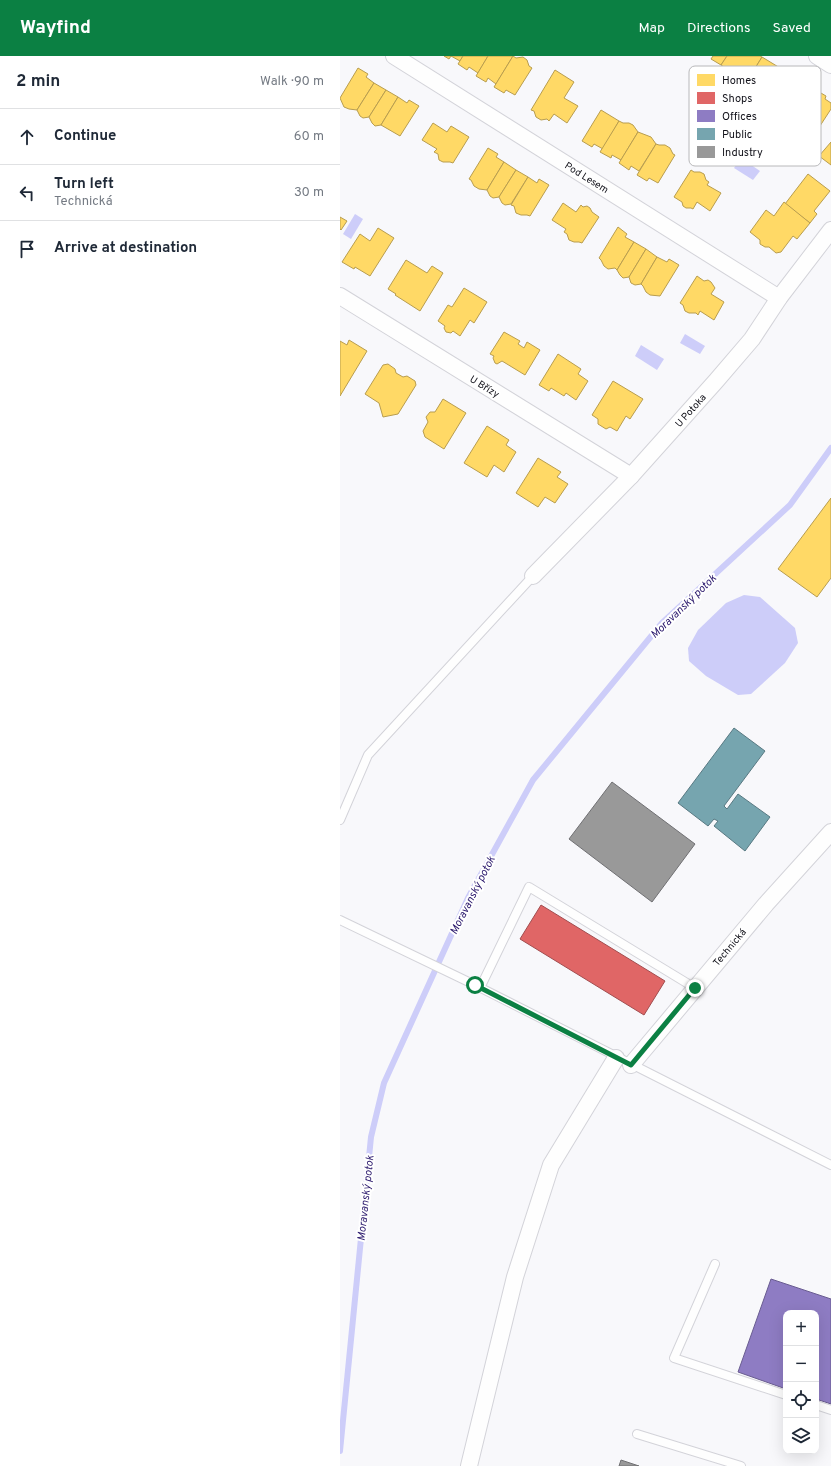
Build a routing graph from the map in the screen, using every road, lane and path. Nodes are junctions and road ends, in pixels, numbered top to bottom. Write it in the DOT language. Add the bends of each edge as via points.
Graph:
graph roads {
  1 [pos="394,56"];
  2 [pos="817,56"];
  3 [pos="831,65"];
  4 [pos="831,230"];
  5 [pos="340,296"];
  6 [pos="779,298"];
  7 [pos="631,476"];
  8 [pos="533,576"];
  9 [pos="340,820"];
  10 [pos="831,832"];
  11 [pos="340,920"];
  12 [pos="480,988"];
  13 [pos="695,988"];
  14 [pos="624,1061"];
  15 [pos="831,1165"];
  16 [pos="714,1264"];
  17 [pos="783,1394"];
  18 [pos="819,1406"];
  19 [pos="831,1410"];
  20 [pos="637,1434"];
  21 [pos="469,1466"];
  22 [pos="740,1466"];
  1 -- 6 [label="street, Pod Lesem"];
  2 -- 3 [label="street"];
  4 -- 6 [label="street, U Potoka"];
  5 -- 7 [label="street, U Břízy"];
  6 -- 7 [label="street, U Potoka" via="747,345"];
  7 -- 8 [label="street, U Potoka"];
  8 -- 9 [label="lane" via="368,755"];
  10 -- 13 [label="street, Technická"];
  11 -- 12 [label="lane"];
  12 -- 13 [label="lane" via="529,886"];
  12 -- 14 [label="lane"];
  13 -- 14 [label="street, Technická"];
  14 -- 15 [label="lane"];
  14 -- 21 [label="street, Technická" via="551,1165 515,1277"];
  16 -- 17 [label="lane" via="674,1358"];
  18 -- 19 [label="lane"];
  20 -- 22 [label="lane"];
}
